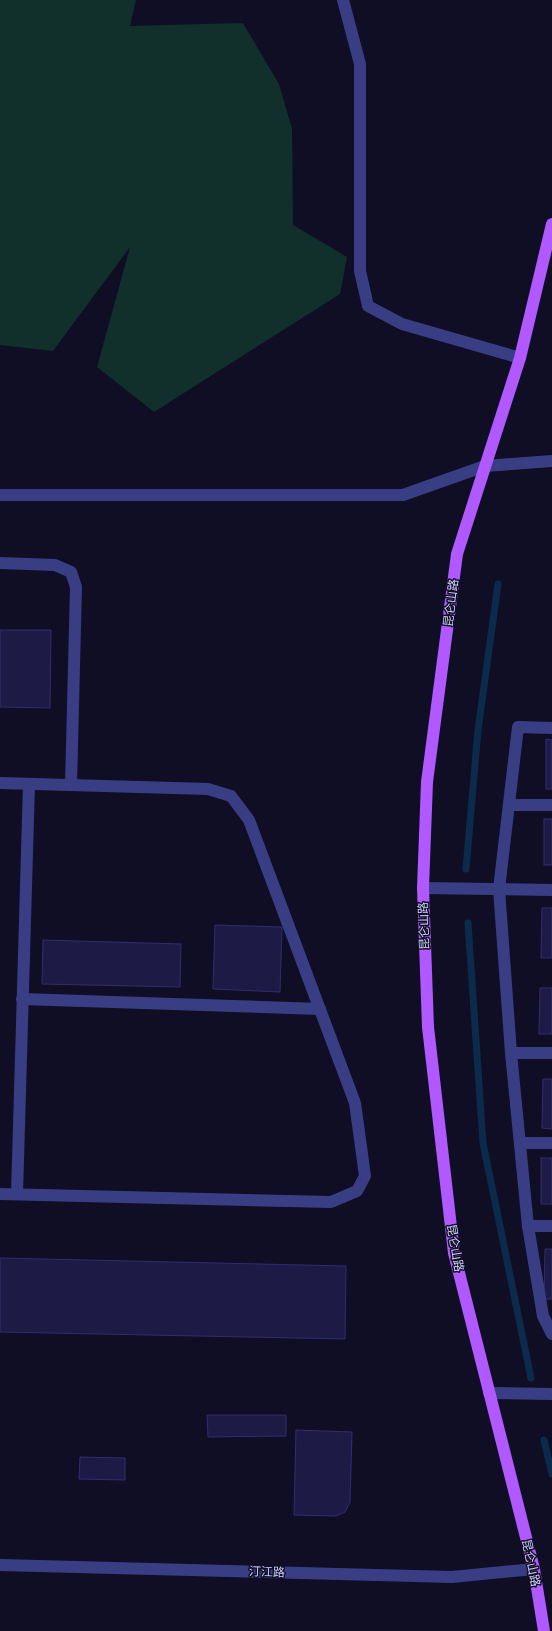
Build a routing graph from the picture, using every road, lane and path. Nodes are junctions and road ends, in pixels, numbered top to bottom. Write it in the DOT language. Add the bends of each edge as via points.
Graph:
graph roads {
  1 [pos="343,0"];
  2 [pos="552,224"];
  3 [pos="520,358"];
  4 [pos="552,461"];
  5 [pos="485,466"];
  6 [pos="0,495"];
  7 [pos="0,563"];
  8 [pos="552,728"];
  9 [pos="0,783"];
  10 [pos="29,784"];
  11 [pos="71,785"];
  12 [pos="509,805"];
  13 [pos="552,805"];
  14 [pos="423,888"];
  15 [pos="499,889"];
  16 [pos="552,890"];
  17 [pos="22,999"];
  18 [pos="320,1009"];
  19 [pos="511,1053"];
  20 [pos="552,1054"];
  21 [pos="520,1142"];
  22 [pos="552,1143"];
  23 [pos="0,1194"];
  24 [pos="16,1194"];
  25 [pos="528,1226"];
  26 [pos="552,1226"];
  27 [pos="552,1334"];
  28 [pos="489,1393"];
  29 [pos="552,1394"];
  30 [pos="0,1565"];
  31 [pos="534,1569"];
  32 [pos="544,1631"];
  1 -- 3 [label="street" via="360,64 360,272 368,306 402,324"];
  2 -- 3 [label="main road, 昆仑山路"];
  3 -- 5 [label="main road, 昆仑山路"];
  4 -- 5 [label="street"];
  5 -- 6 [label="street" via="403,495"];
  5 -- 14 [label="main road, 昆仑山路" via="457,554 427,782"];
  7 -- 11 [label="street" via="55,565 71,572 76,587"];
  8 -- 12 [label="street" via="518,727"];
  9 -- 10 [label="street"];
  10 -- 11 [label="street"];
  10 -- 17 [label="street"];
  11 -- 18 [label="street" via="208,789 231,796 249,820"];
  12 -- 13 [label="street"];
  12 -- 15 [label="street"];
  14 -- 15 [label="street"];
  14 -- 28 [label="main road, 昆仑山路" via="428,1027 454,1253"];
  15 -- 16 [label="street"];
  15 -- 19 [label="street"];
  17 -- 18 [label="street"];
  17 -- 24 [label="street"];
  18 -- 24 [label="street" via="355,1103 365,1176 357,1191 331,1202"];
  19 -- 20 [label="street"];
  19 -- 21 [label="street"];
  21 -- 22 [label="street"];
  21 -- 25 [label="street"];
  23 -- 24 [label="street"];
  25 -- 26 [label="street"];
  25 -- 27 [label="street" via="543,1316"];
  28 -- 29 [label="street"];
  28 -- 31 [label="main road, 昆仑山路"];
  30 -- 31 [label="street, 汀江路" via="452,1577"];
  31 -- 32 [label="main road, 昆仑山路"];
}
